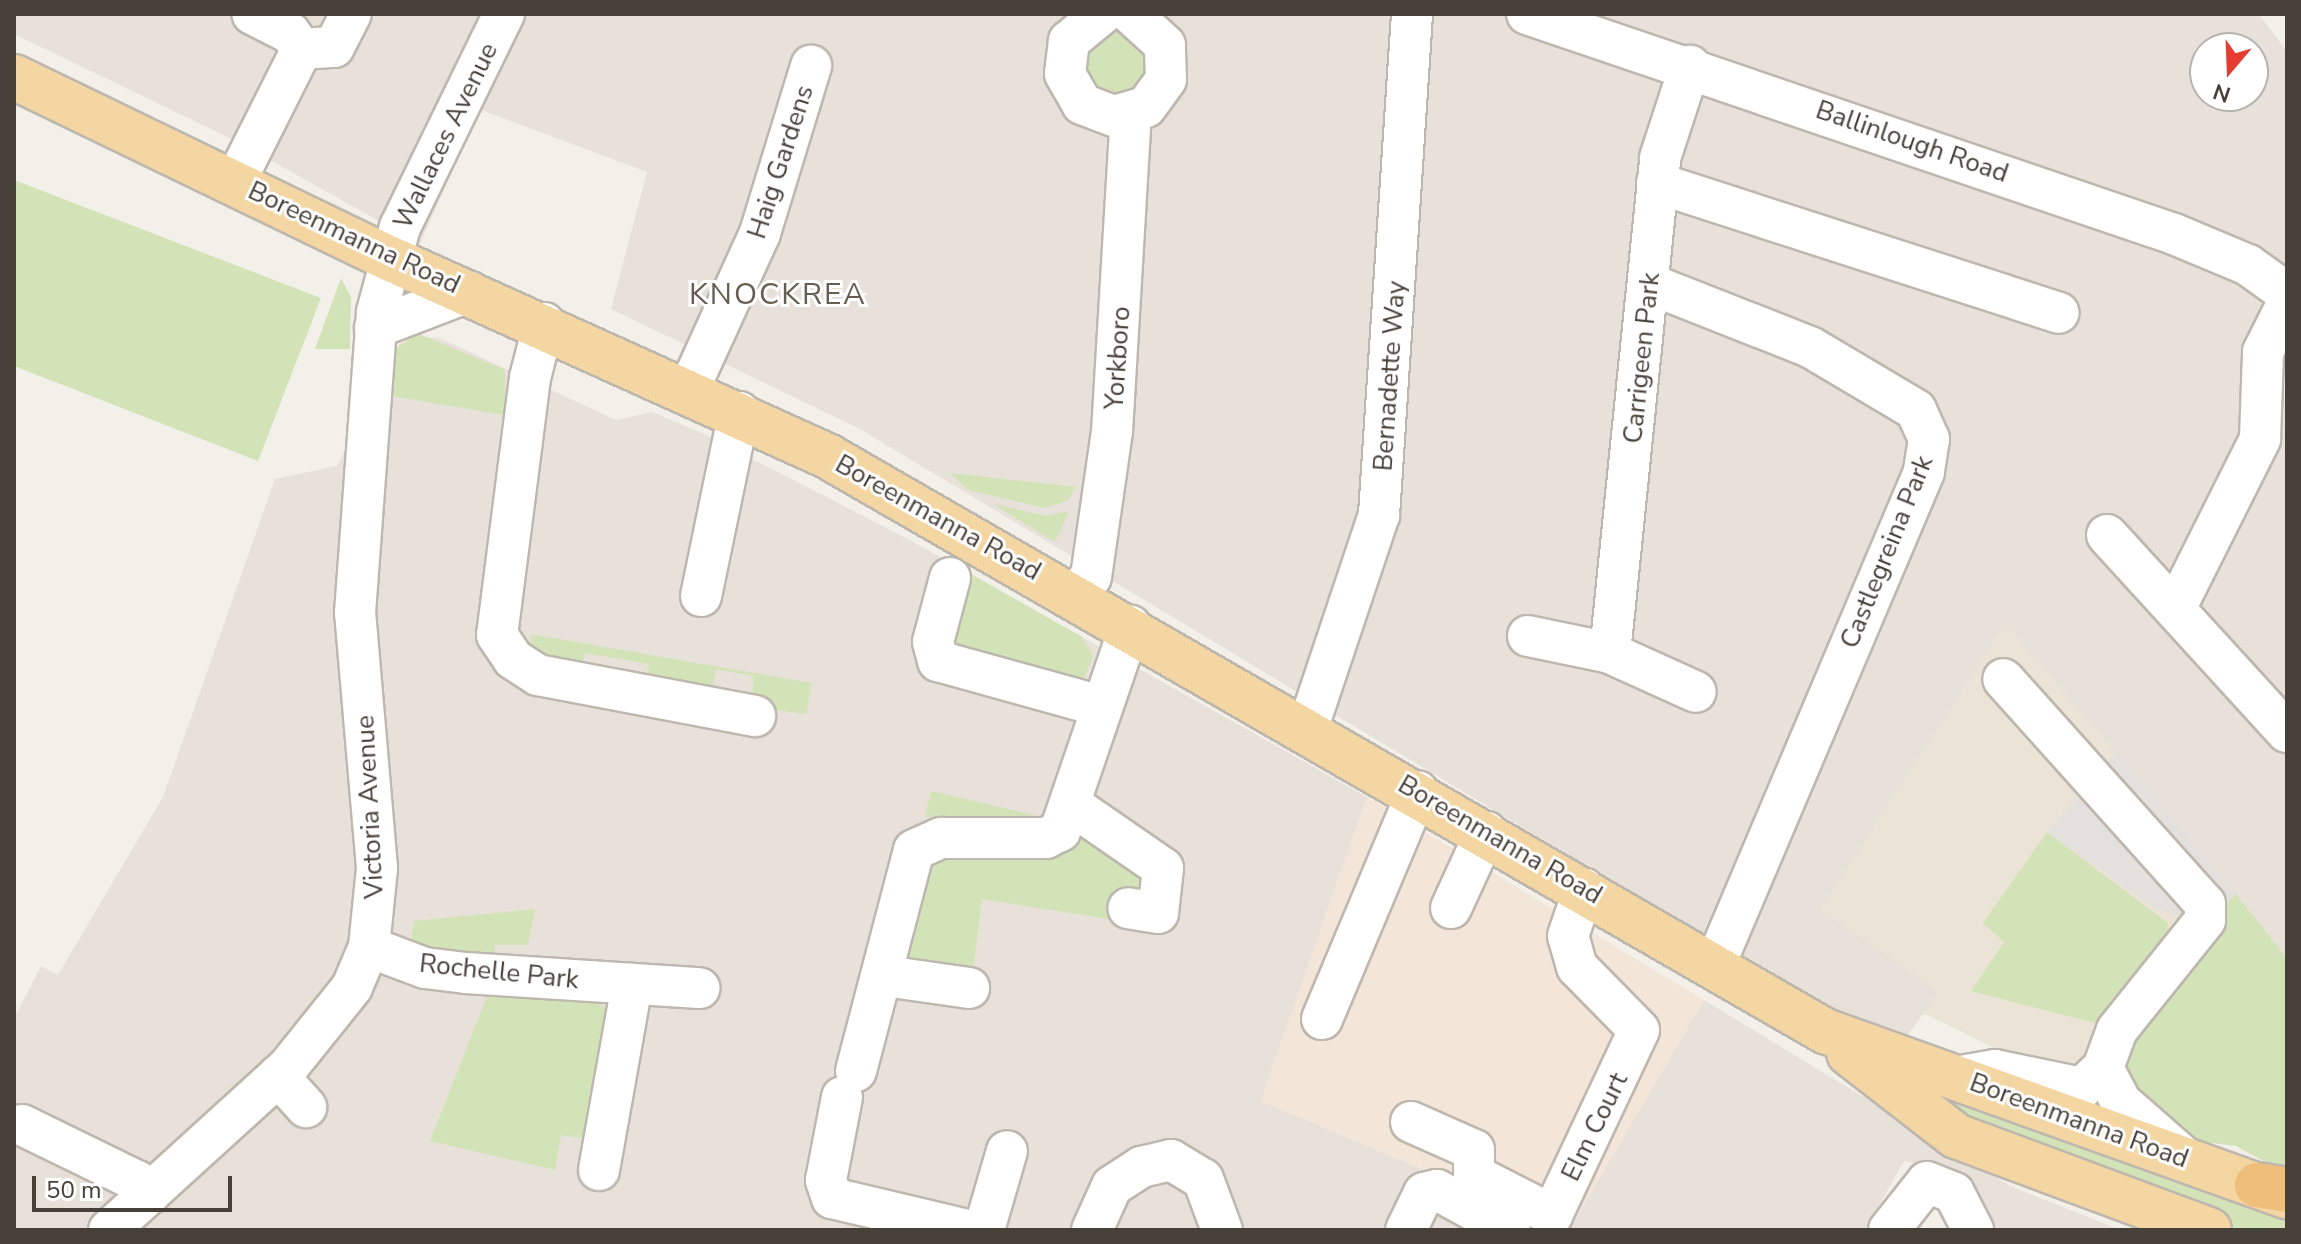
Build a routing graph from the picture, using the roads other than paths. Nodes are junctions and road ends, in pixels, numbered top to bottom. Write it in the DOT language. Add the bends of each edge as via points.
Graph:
graph roads {
  1 [pos="252,14"];
  2 [pos="351,14"];
  3 [pos="504,14"];
  4 [pos="1102,14"];
  5 [pos="1131,14"];
  6 [pos="1412,14"];
  7 [pos="1527,14"];
  8 [pos="302,49"];
  9 [pos="811,66"];
  10 [pos="1690,66"];
  11 [pos="16,83"];
  12 [pos="1131,114"];
  13 [pos="235,182"];
  14 [pos="1657,183"];
  15 [pos="391,259"];
  16 [pos="1650,284"];
  17 [pos="469,292"];
  18 [pos="2287,293"];
  19 [pos="2287,304"];
  20 [pos="2059,313"];
  21 [pos="544,323"];
  22 [pos="375,328"];
  23 [pos="689,389"];
  24 [pos="739,412"];
  25 [pos="2273,447"];
  26 [pos="2107,535"];
  27 [pos="950,578"];
  28 [pos="1075,594"];
  29 [pos="701,596"];
  30 [pos="2177,605"];
  31 [pos="1130,626"];
  32 [pos="1528,636"];
  33 [pos="1610,653"];
  34 [pos="2003,679"];
  35 [pos="1696,692"];
  36 [pos="1100,706"];
  37 [pos="755,716"];
  38 [pos="1308,727"];
  39 [pos="2287,732"];
  40 [pos="1418,791"];
  41 [pos="1073,806"];
  42 [pos="1486,832"];
  43 [pos="1584,889"];
  44 [pos="1128,908"];
  45 [pos="1451,908"];
  46 [pos="369,947"];
  47 [pos="1714,967"];
  48 [pos="885,976"];
  49 [pos="632,984"];
  50 [pos="700,988"];
  51 [pos="969,988"];
  52 [pos="1322,1019"];
  53 [pos="1825,1031"];
  54 [pos="2103,1068"];
  55 [pos="278,1076"];
  56 [pos="1955,1077"];
  57 [pos="306,1107"];
  58 [pos="1411,1122"];
  59 [pos="22,1125"];
  60 [pos="1980,1146"];
  61 [pos="1007,1151"];
  62 [pos="2187,1160"];
  63 [pos="599,1170"];
  64 [pos="1936,1185"];
  65 [pos="2277,1190"];
  66 [pos="149,1194"];
  67 [pos="1098,1214"];
  68 [pos="110,1230"];
  69 [pos="967,1230"];
  70 [pos="984,1230"];
  71 [pos="1222,1230"];
  72 [pos="1406,1230"];
  73 [pos="1510,1230"];
  74 [pos="1889,1230"];
  75 [pos="1973,1230"];
  76 [pos="2209,1230"];
  1 -- 8 [label="street" via="290,33"];
  2 -- 8 [label="street" via="334,47"];
  3 -- 15 [label="street, Wallaces Avenue"];
  4 -- 12 [label="street" via="1069,41 1065,74 1082,104 1114,116"];
  5 -- 12 [label="street" via="1157,30 1169,62 1159,95"];
  6 -- 38 [label="street, Bernadette Way" via="1379,515"];
  7 -- 10 [label="street, Ballinlough Road"];
  8 -- 13 [label="street"];
  9 -- 23 [label="street, Haig Gardens" via="760,233"];
  10 -- 14 [label="street, Carrigeen Park"];
  10 -- 18 [label="street, Ballinlough Road" via="2174,234 2248,265"];
  11 -- 13 [label="main road, Boreenmanna Road"];
  12 -- 28 [label="street, Yorkboro" via="1112,432 1092,572"];
  13 -- 15 [label="main road, Boreenmanna Road"];
  14 -- 16 [label="street, Carrigeen Park"];
  14 -- 20 [label="street"];
  15 -- 17 [label="main road, Boreenmanna Road"];
  15 -- 22 [label="street, Victoria Avenue"];
  16 -- 33 [label="street, Carrigeen Park"];
  16 -- 47 [label="street, Castlegreina Park" via="1810,347 1916,410 1929,439 1924,472"];
  17 -- 21 [label="main road, Boreenmanna Road"];
  17 -- 22 [label="street"];
  19 -- 25 [label="street" via="2263,352"];
  21 -- 23 [label="main road, Boreenmanna Road"];
  21 -- 37 [label="street" via="530,378 497,635 513,659 538,675"];
  22 -- 46 [label="street, Victoria Avenue" via="355,613 377,857"];
  23 -- 24 [label="main road, Boreenmanna Road"];
  24 -- 28 [label="main road, Boreenmanna Road"];
  24 -- 29 [label="street"];
  25 -- 30 [label="street"];
  26 -- 30 [label="street"];
  27 -- 36 [label="street" via="933,642 938,661"];
  28 -- 31 [label="main road, Boreenmanna Road"];
  30 -- 39 [label="street"];
  31 -- 36 [label="street"];
  31 -- 38 [label="main road, Boreenmanna Road"];
  32 -- 33 [label="street"];
  33 -- 35 [label="street"];
  34 -- 54 [label="street" via="2205,904 2195,936 2117,1030"];
  36 -- 41 [label="street"];
  38 -- 40 [label="main road, Boreenmanna Road"];
  40 -- 42 [label="main road, Boreenmanna Road"];
  40 -- 52 [label="street"];
  41 -- 44 [label="street" via="1163,868 1158,913"];
  41 -- 48 [label="street" via="1065,825 1046,838 941,838 914,850 899,886"];
  42 -- 43 [label="main road, Boreenmanna Road"];
  42 -- 45 [label="street"];
  43 -- 47 [label="main road, Boreenmanna Road"];
  43 -- 58 [label="street, Elm Court" via="1568,936 1577,967 1639,1030 1552,1215 1474,1175 1474,1150"];
  46 -- 49 [label="street, Rochelle Park" via="434,970"];
  46 -- 55 [label="street, Victoria Avenue" via="352,987"];
  47 -- 53 [label="main road, Boreenmanna Road"];
  48 -- 51 [label="street"];
  48 -- 69 [label="street" via="849,1084 826,1180 832,1198"];
  49 -- 50 [label="street, Rochelle Park"];
  49 -- 63 [label="street"];
  53 -- 56 [label="main road, Boreenmanna Road"];
  53 -- 60 [label="main road, Boreenmanna Road" via="1936,1125"];
  54 -- 56 [label="street" via="2082,1088 1995,1070"];
  54 -- 62 [label="street" via="2121,1102"];
  55 -- 57 [label="street"];
  55 -- 66 [label="street, Victoria Avenue"];
  56 -- 62 [label="main road, Boreenmanna Road"];
  59 -- 66 [label="street" via="137,1181"];
  60 -- 64 [label="street"];
  60 -- 76 [label="main road, Boreenmanna Road"];
  61 -- 70 [label="street"];
  62 -- 65 [label="main road, Boreenmanna Road"];
  64 -- 74 [label="street"];
  64 -- 75 [label="street"];
  66 -- 68 [label="street, Victoria Avenue"];
  67 -- 71 [label="street" via="1141,1167 1171,1160 1203,1179"];
  72 -- 73 [label="street" via="1424,1193 1437,1190"];
}
